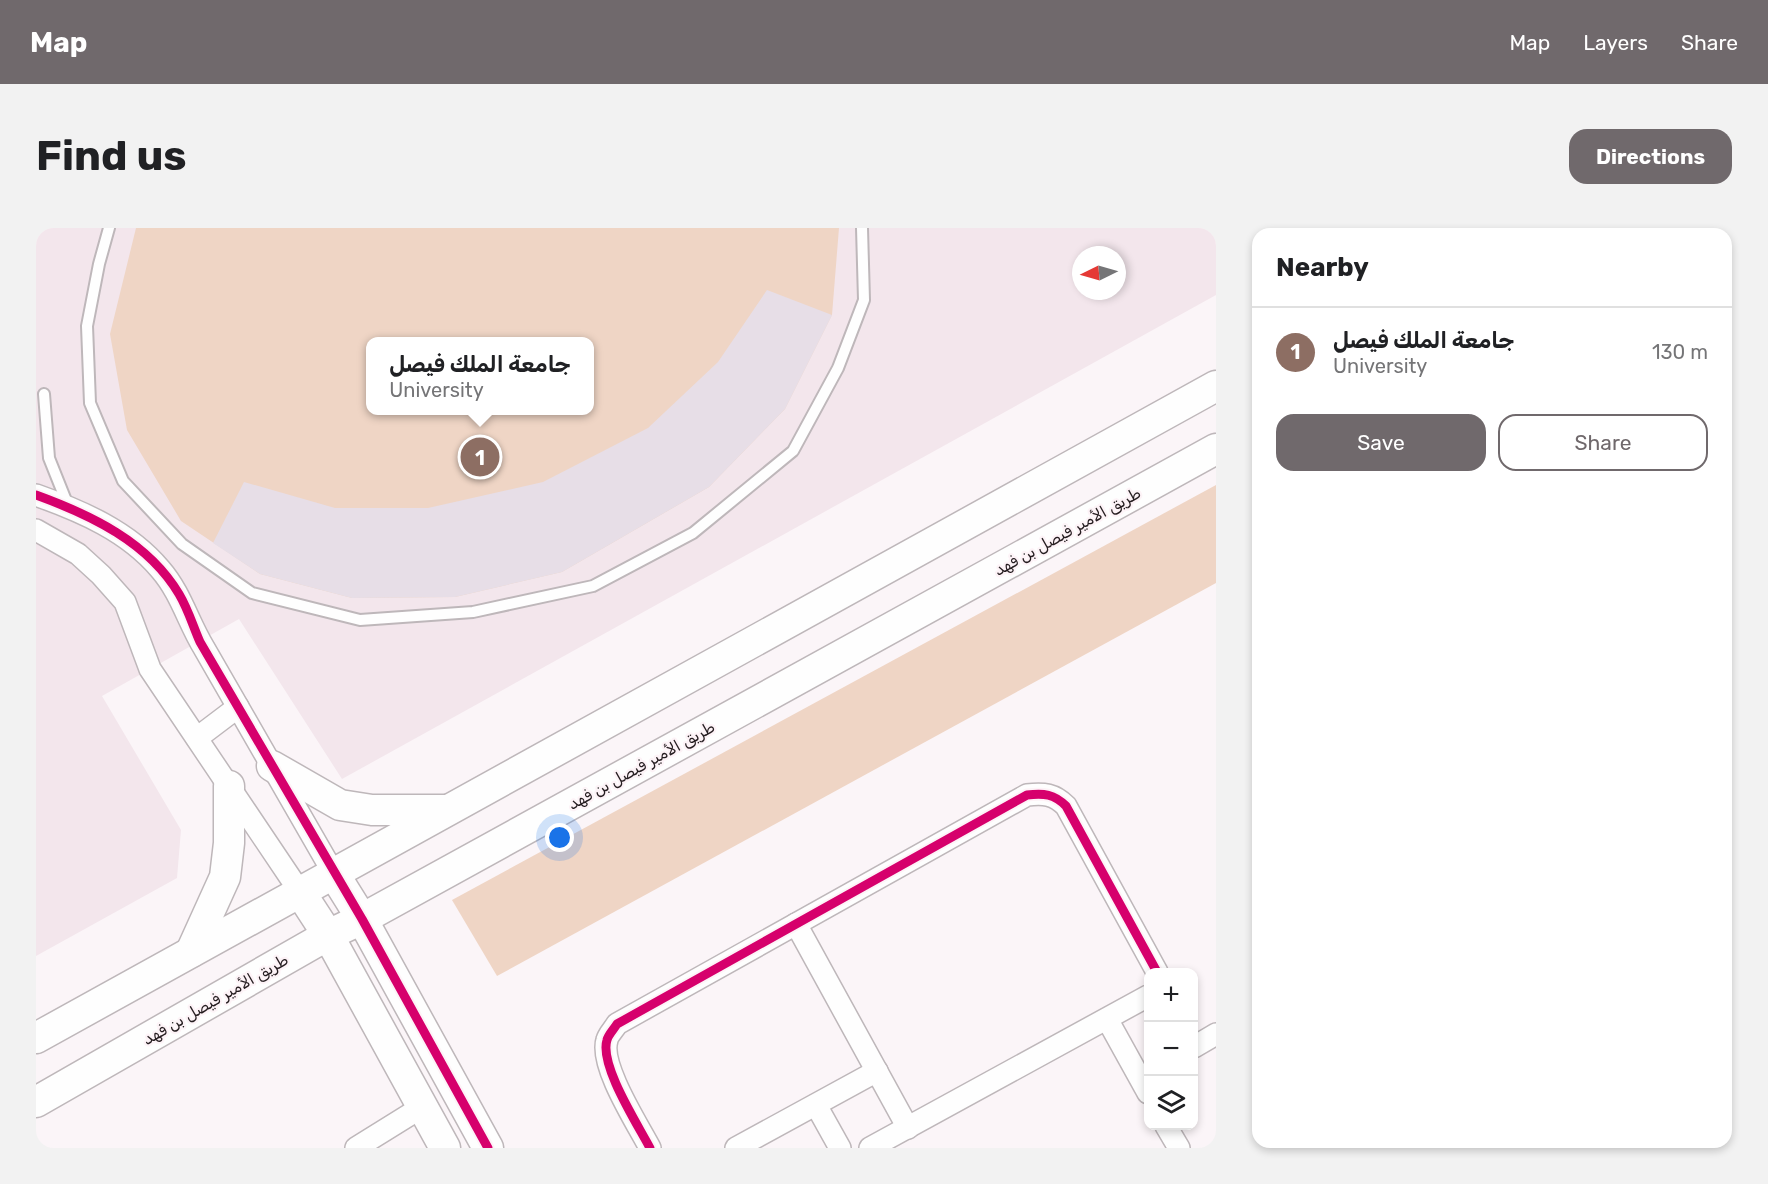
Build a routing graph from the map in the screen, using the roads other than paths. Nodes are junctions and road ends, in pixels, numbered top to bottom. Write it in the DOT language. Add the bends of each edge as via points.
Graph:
graph roads {
  1 [pos="109,228"];
  2 [pos="862,228"];
  3 [pos="1216,386"];
  4 [pos="36,408"];
  5 [pos="1216,449"];
  6 [pos="36,495"];
  7 [pos="69,508"];
  8 [pos="36,530"];
  9 [pos="238,707"];
  10 [pos="197,738"];
  11 [pos="272,766"];
  12 [pos="229,786"];
  13 [pos="449,810"];
  14 [pos="334,874"];
  15 [pos="300,892"];
  16 [pos="362,919"];
  17 [pos="796,924"];
  18 [pos="328,935"];
  19 [pos="191,952"];
  20 [pos="1155,968"];
  21 [pos="1144,999"];
  22 [pos="1107,1019"];
  23 [pos="1216,1034"];
  24 [pos="36,1038"];
  25 [pos="1198,1042"];
  26 [pos="877,1071"];
  27 [pos="1144,1079"];
  28 [pos="36,1102"];
  29 [pos="816,1105"];
  30 [pos="422,1107"];
  31 [pos="908,1128"];
  32 [pos="1170,1130"];
  33 [pos="356,1148"];
  34 [pos="445,1148"];
  35 [pos="488,1148"];
  36 [pos="650,1148"];
  37 [pos="736,1148"];
  38 [pos="840,1148"];
  39 [pos="870,1148"];
  40 [pos="1179,1148"];
  1 -- 2 [label="lane" via="87,326 90,403 123,481 182,544 252,593 360,620 473,612 593,586 693,533 793,451 838,369 864,300"];
  3 -- 13 [label="main road"];
  4 -- 7 [label="lane" via="44,394 50,458"];
  5 -- 16 [label="main road, طريق الأمير فيصل بن فهد"];
  6 -- 7 [label="street"];
  7 -- 9 [label="street" via="131,541 160,568 179,595 200,642"];
  8 -- 10 [label="street" via="78,554 124,602 150,669"];
  9 -- 10 [label="street"];
  9 -- 11 [label="street"];
  10 -- 12 [label="street"];
  11 -- 13 [label="main road" via="340,805 372,810"];
  11 -- 14 [label="street"];
  12 -- 15 [label="street"];
  12 -- 19 [label="main road" via="225,877"];
  13 -- 14 [label="main road"];
  14 -- 15 [label="main road"];
  14 -- 16 [label="main road"];
  15 -- 18 [label="main road"];
  15 -- 19 [label="main road"];
  16 -- 18 [label="main road, طريق الأمير فيصل بن فهد"];
  16 -- 35 [label="main road"];
  17 -- 20 [label="street" via="1027,795 1044,793 1066,806"];
  17 -- 26 [label="street"];
  17 -- 36 [label="street" via="617,1024 607,1040 606,1057"];
  18 -- 28 [label="main road, طريق الأمير فيصل بن فهد"];
  18 -- 30 [label="main road"];
  19 -- 24 [label="main road"];
  21 -- 22 [label="street"];
  22 -- 27 [label="street"];
  22 -- 31 [label="street"];
  23 -- 25 [label="street"];
  26 -- 29 [label="street"];
  26 -- 31 [label="street"];
  29 -- 37 [label="street"];
  29 -- 38 [label="street"];
  30 -- 33 [label="street"];
  30 -- 34 [label="main road"];
  31 -- 39 [label="street"];
  32 -- 40 [label="street"];
}
